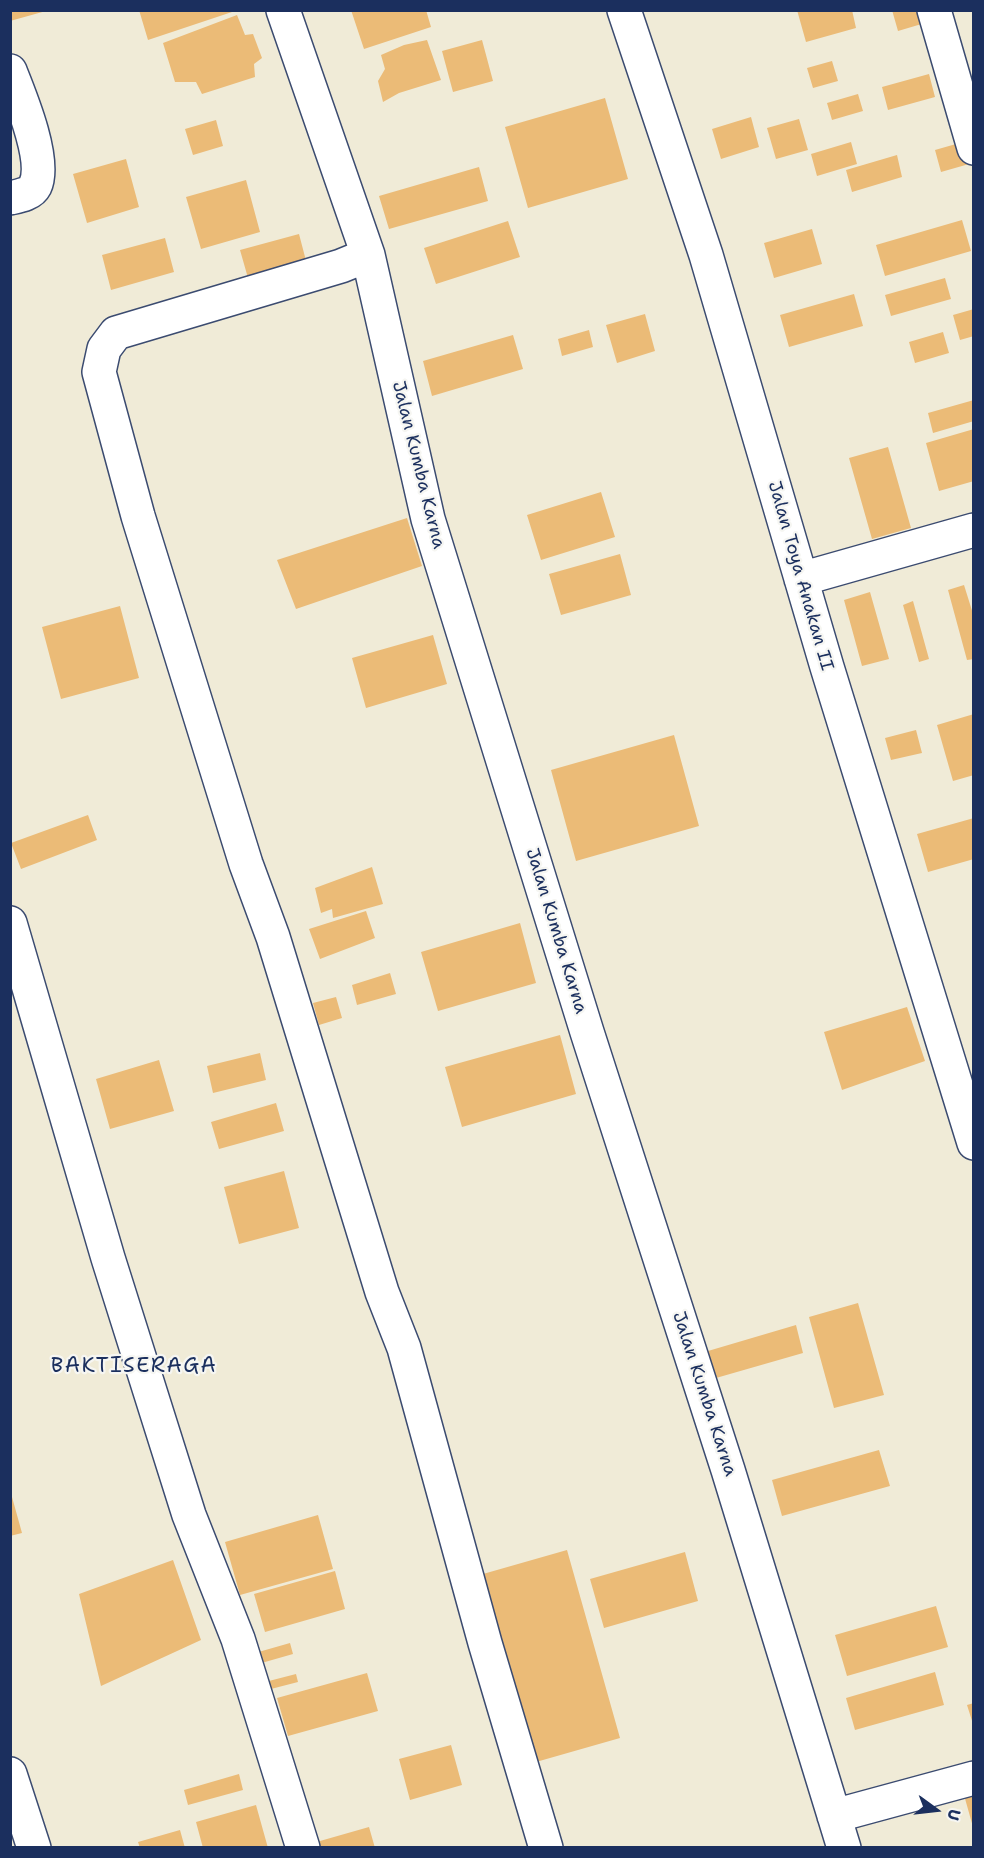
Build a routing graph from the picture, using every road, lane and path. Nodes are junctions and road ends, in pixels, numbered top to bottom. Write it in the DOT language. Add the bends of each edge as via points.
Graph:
graph roads {
  1 [pos="284,10"];
  2 [pos="624,10"];
  3 [pos="934,10"];
  4 [pos="10,71"];
  5 [pos="974,148"];
  6 [pos="10,198"];
  7 [pos="368,255"];
  8 [pos="974,530"];
  9 [pos="801,579"];
  10 [pos="10,923"];
  11 [pos="974,1143"];
  12 [pos="10,1774"];
  13 [pos="974,1778"];
  14 [pos="834,1816"];
  15 [pos="34,1848"];
  16 [pos="303,1848"];
  17 [pos="546,1848"];
  18 [pos="844,1848"];
  1 -- 7 [label="street, Jalan Kumba Karna"];
  2 -- 9 [label="street, Jalan Toya Anakan II" via="706,255"];
  3 -- 5 [label="street"];
  4 -- 6 [label="street" via="36,152 37,173 35,186"];
  7 -- 14 [label="street, Jalan Kumba Karna" via="428,519"];
  7 -- 17 [label="street" via="116,333 104,349 99,372 138,516 246,864 273,937 382,1292 404,1348"];
  8 -- 9 [label="street"];
  9 -- 11 [label="street, Jalan Toya Anakan II"];
  10 -- 16 [label="street" via="111,1270 189,1515 238,1639"];
  12 -- 15 [label="street"];
  13 -- 14 [label="street"];
  14 -- 18 [label="street, Jalan Kumba Karna"];
}
